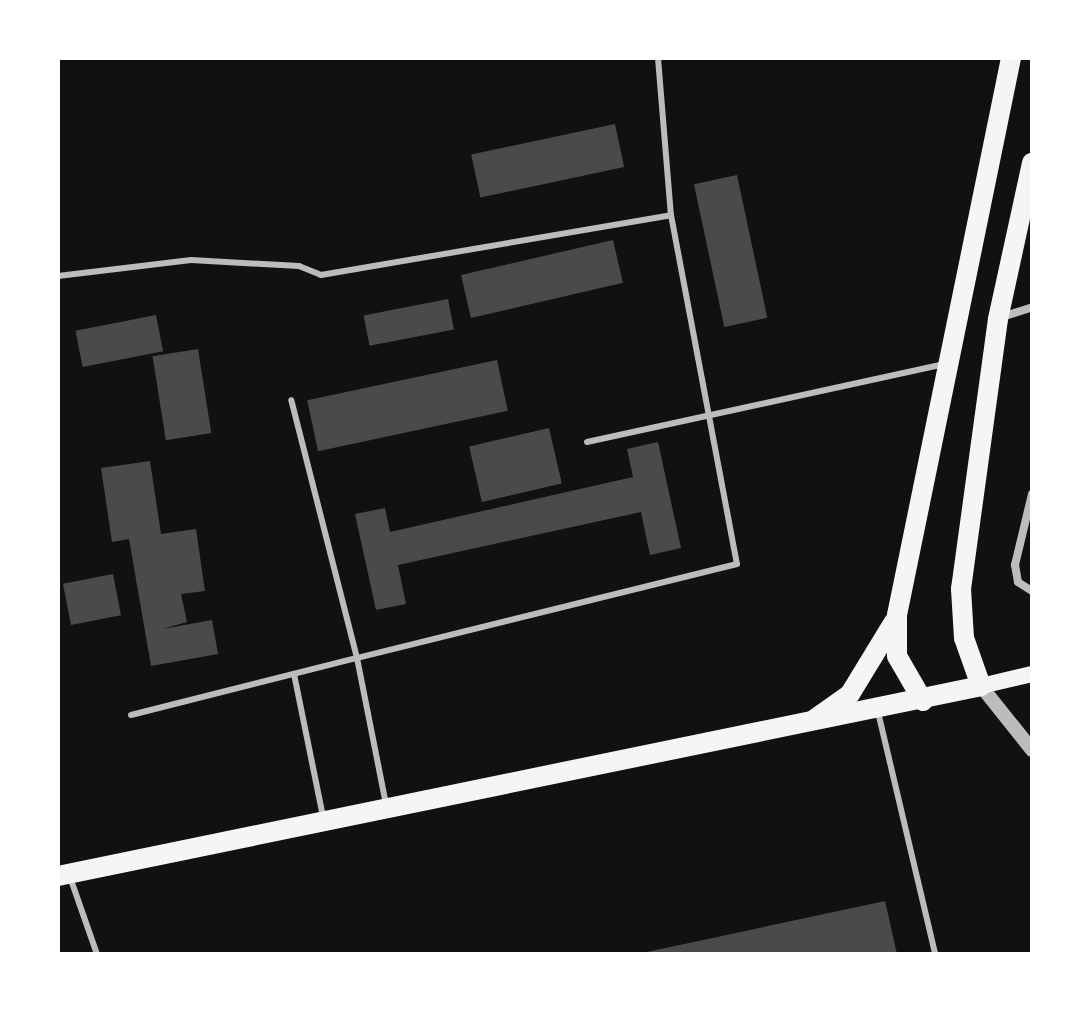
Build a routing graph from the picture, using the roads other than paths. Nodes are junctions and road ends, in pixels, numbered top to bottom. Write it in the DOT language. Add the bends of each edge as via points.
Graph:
graph roads {
  1 [pos="658,58"];
  2 [pos="1011,58"];
  3 [pos="1032,163"];
  4 [pos="671,215"];
  5 [pos="58,276"];
  6 [pos="1032,307"];
  7 [pos="998,319"];
  8 [pos="945,364"];
  9 [pos="291,400"];
  10 [pos="707,416"];
  11 [pos="587,442"];
  12 [pos="1032,494"];
  13 [pos="1032,591"];
  14 [pos="897,615"];
  15 [pos="357,658"];
  16 [pos="294,674"];
  17 [pos="1032,674"];
  18 [pos="981,686"];
  19 [pos="923,701"];
  20 [pos="878,710"];
  21 [pos="131,715"];
  22 [pos="807,724"];
  23 [pos="1032,750"];
  24 [pos="387,810"];
  25 [pos="325,824"];
  26 [pos="64,875"];
  27 [pos="97,954"];
  28 [pos="935,954"];
  1 -- 4 [label="lane"];
  2 -- 8 [label="main road"];
  3 -- 7 [label="main road"];
  4 -- 5 [label="lane" via="321,275 287,265 191,260"];
  4 -- 10 [label="lane"];
  6 -- 7 [label="street"];
  7 -- 18 [label="main road" via="961,589 964,638"];
  8 -- 10 [label="lane"];
  8 -- 14 [label="main road"];
  9 -- 15 [label="lane"];
  10 -- 11 [label="lane"];
  10 -- 15 [label="lane" via="737,564"];
  12 -- 13 [label="street" via="1015,565 1018,582"];
  14 -- 19 [label="main road" via="897,656"];
  14 -- 22 [label="main road" via="850,694"];
  15 -- 16 [label="lane"];
  15 -- 24 [label="lane"];
  16 -- 21 [label="lane"];
  16 -- 25 [label="lane"];
  17 -- 18 [label="main road"];
  18 -- 19 [label="main road"];
  18 -- 23 [label="street"];
  19 -- 20 [label="main road"];
  20 -- 22 [label="main road"];
  20 -- 28 [label="lane"];
  22 -- 24 [label="main road"];
  24 -- 25 [label="main road"];
  25 -- 26 [label="main road"];
  26 -- 27 [label="lane"];
}
